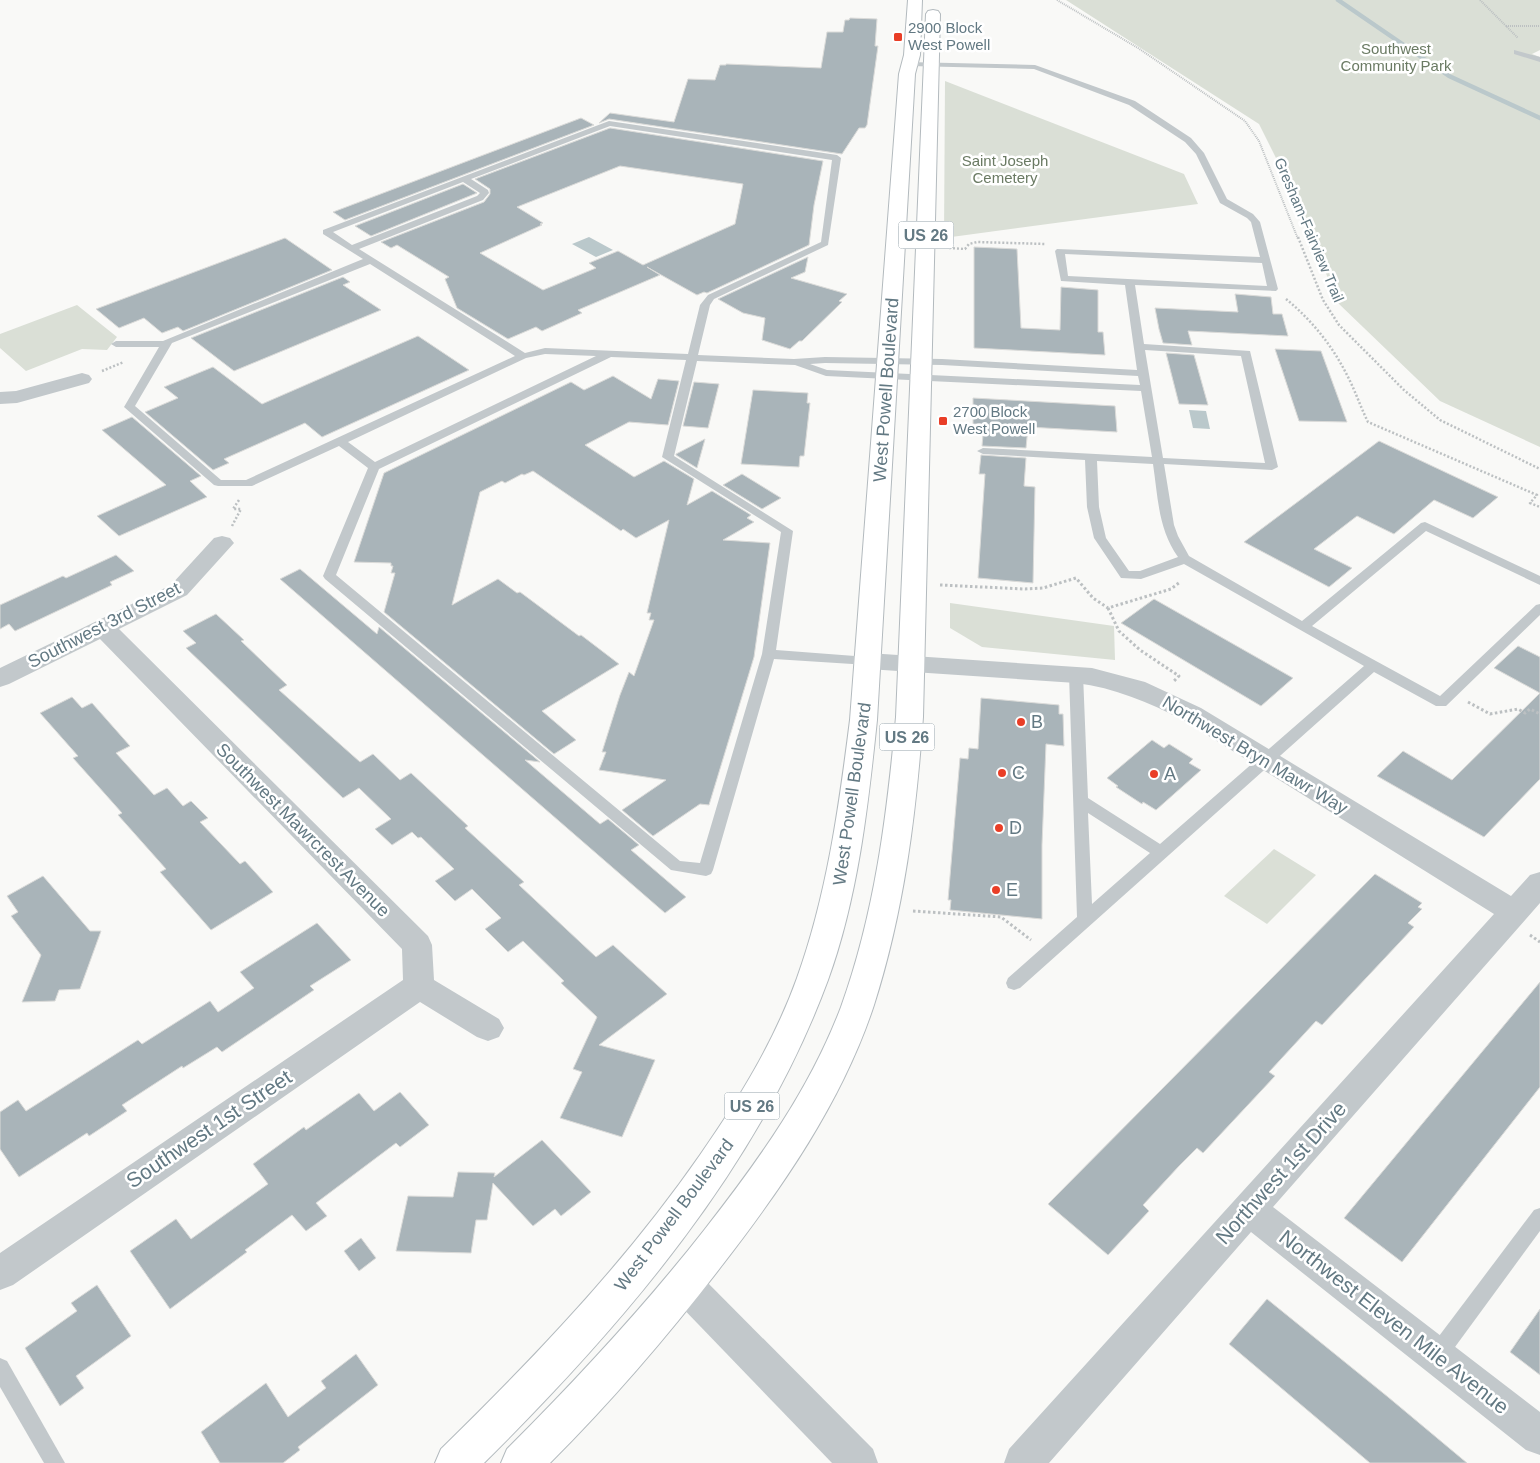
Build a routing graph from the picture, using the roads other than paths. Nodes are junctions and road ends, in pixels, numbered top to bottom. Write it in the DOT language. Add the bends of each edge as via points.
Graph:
graph roads {
  1 [pos="915,0"];
  2 [pos="933,0"];
  3 [pos="1517,52"];
  4 [pos="1540,60"];
  5 [pos="931,63"];
  6 [pos="910,64"];
  7 [pos="464,179"];
  8 [pos="352,248"];
  9 [pos="370,260"];
  10 [pos="1266,260"];
  11 [pos="1130,282"];
  12 [pos="116,344"];
  13 [pos="1139,347"];
  14 [pos="164,348"];
  15 [pos="611,353"];
  16 [pos="523,356"];
  17 [pos="693,358"];
  18 [pos="794,362"];
  19 [pos="888,369"];
  20 [pos="921,370"];
  21 [pos="1142,373"];
  22 [pos="82,380"];
  23 [pos="1144,388"];
  24 [pos="0,398"];
  25 [pos="340,441"];
  26 [pos="983,451"];
  27 [pos="1091,458"];
  28 [pos="1158,462"];
  29 [pos="374,467"];
  30 [pos="222,543"];
  31 [pos="1185,559"];
  32 [pos="1540,581"];
  33 [pos="1540,608"];
  34 [pos="1303,627"];
  35 [pos="103,628"];
  36 [pos="769,654"];
  37 [pos="868,660"];
  38 [pos="912,663"];
  39 [pos="1373,666"];
  40 [pos="1076,674"];
  41 [pos="0,678"];
  42 [pos="1264,759"];
  43 [pos="1080,800"];
  44 [pos="1160,852"];
  45 [pos="1540,883"];
  46 [pos="1514,912"];
  47 [pos="1085,920"];
  48 [pos="1014,983"];
  49 [pos="419,986"];
  50 [pos="488,1028"];
  51 [pos="1248,1209"];
  52 [pos="1540,1216"];
  53 [pos="0,1273"];
  54 [pos="685,1285"];
  55 [pos="1437,1355"];
  56 [pos="0,1368"];
  57 [pos="1540,1436"];
  58 [pos="55,1463"];
  59 [pos="455,1463"];
  60 [pos="521,1463"];
  61 [pos="859,1463"];
  62 [pos="1023,1463"];
  1 -- 6 [label="main road, West Powell Boulevard / US 26"];
  2 -- 5 [label="main road, West Powell Boulevard / US 26"];
  3 -- 4 [label="lane"];
  5 -- 6 [label="lane"];
  5 -- 10 [label="lane" via="1035,68 1132,103 1188,140 1200,153 1223,201 1255,222"];
  5 -- 20 [label="main road, West Powell Boulevard / US 26"];
  6 -- 19 [label="main road, West Powell Boulevard / US 26"];
  7 -- 8 [label="lane" via="484,190 485,194"];
  7 -- 8 [label="lane" via="326,232"];
  7 -- 17 [label="lane" via="609,123 837,158 825,244 711,297 705,305"];
  8 -- 9 [label="lane"];
  9 -- 14 [label="lane" via="168,341"];
  9 -- 16 [label="lane"];
  10 -- 11 [label="lane" via="1274,289"];
  10 -- 11 [label="lane" via="1060,251 1064,279"];
  11 -- 13 [label="lane"];
  12 -- 14 [label="lane"];
  13 -- 21 [label="lane"];
  13 -- 28 [label="lane" via="1246,353 1272,467"];
  14 -- 25 [label="lane" via="129,407 218,483 248,484"];
  15 -- 16 [label="lane" via="545,351"];
  15 -- 17 [label="lane"];
  15 -- 29 [label="lane"];
  16 -- 25 [label="lane"];
  17 -- 18 [label="lane"];
  17 -- 36 [label="lane" via="668,457 787,532"];
  18 -- 19 [label="lane" via="826,373"];
  19 -- 20 [label="lane"];
  19 -- 20 [label="lane"];
  19 -- 37 [label="main road, West Powell Boulevard / US 26"];
  20 -- 21 [label="lane"];
  20 -- 23 [label="lane"];
  20 -- 38 [label="main road, West Powell Boulevard / US 26"];
  21 -- 23 [label="lane"];
  22 -- 24 [label="street" via="17,397"];
  23 -- 28 [label="lane"];
  25 -- 29 [label="lane"];
  26 -- 27 [label="lane"];
  27 -- 28 [label="lane"];
  27 -- 31 [label="lane" via="1093,507 1100,538 1125,575 1141,575"];
  28 -- 31 [label="lane" via="1168,532"];
  29 -- 36 [label="lane" via="329,576 676,866 706,870"];
  30 -- 35 [label="street, Southwest 3rd Street" via="179,590"];
  31 -- 34 [label="lane"];
  32 -- 34 [label="lane" via="1425,526"];
  33 -- 39 [label="lane" via="1441,702"];
  34 -- 39 [label="lane"];
  35 -- 41 [label="street, Southwest 3rd Street"];
  35 -- 49 [label="street, Southwest Mawrcrest Avenue" via="417,945"];
  36 -- 37 [label="lane"];
  37 -- 38 [label="street"];
  37 -- 59 [label="main road, West Powell Boulevard / US 26" via="841,883 812,983 788,1040 757,1099 697,1190 650,1253 598,1315"];
  38 -- 40 [label="street, Northwest Bryn Mawr Way"];
  38 -- 54 [label="main road, West Powell Boulevard / US 26" via="905,774 891,875 866,980 828,1074 791,1141"];
  39 -- 42 [label="lane"];
  40 -- 42 [label="street, Northwest Bryn Mawr Way" via="1100,677 1159,696"];
  40 -- 43 [label="lane"];
  42 -- 44 [label="lane"];
  42 -- 46 [label="street, Northwest Bryn Mawr Way"];
  43 -- 44 [label="lane"];
  43 -- 47 [label="lane"];
  44 -- 47 [label="lane"];
  45 -- 46 [label="street, Northwest 1st Drive"];
  46 -- 51 [label="street, Northwest 1st Drive"];
  47 -- 48 [label="lane"];
  49 -- 50 [label="street"];
  49 -- 53 [label="street, Southwest 1st Street"];
  51 -- 55 [label="street, Northwest Eleven Mile Avenue"];
  51 -- 62 [label="street, Northwest 1st Drive"];
  52 -- 55 [label="lane"];
  54 -- 60 [label="main road, West Powell Boulevard / US 26" via="593,1390"];
  54 -- 61 [label="street"];
  55 -- 57 [label="street, Northwest Eleven Mile Avenue"];
  56 -- 58 [label="lane"];
}
